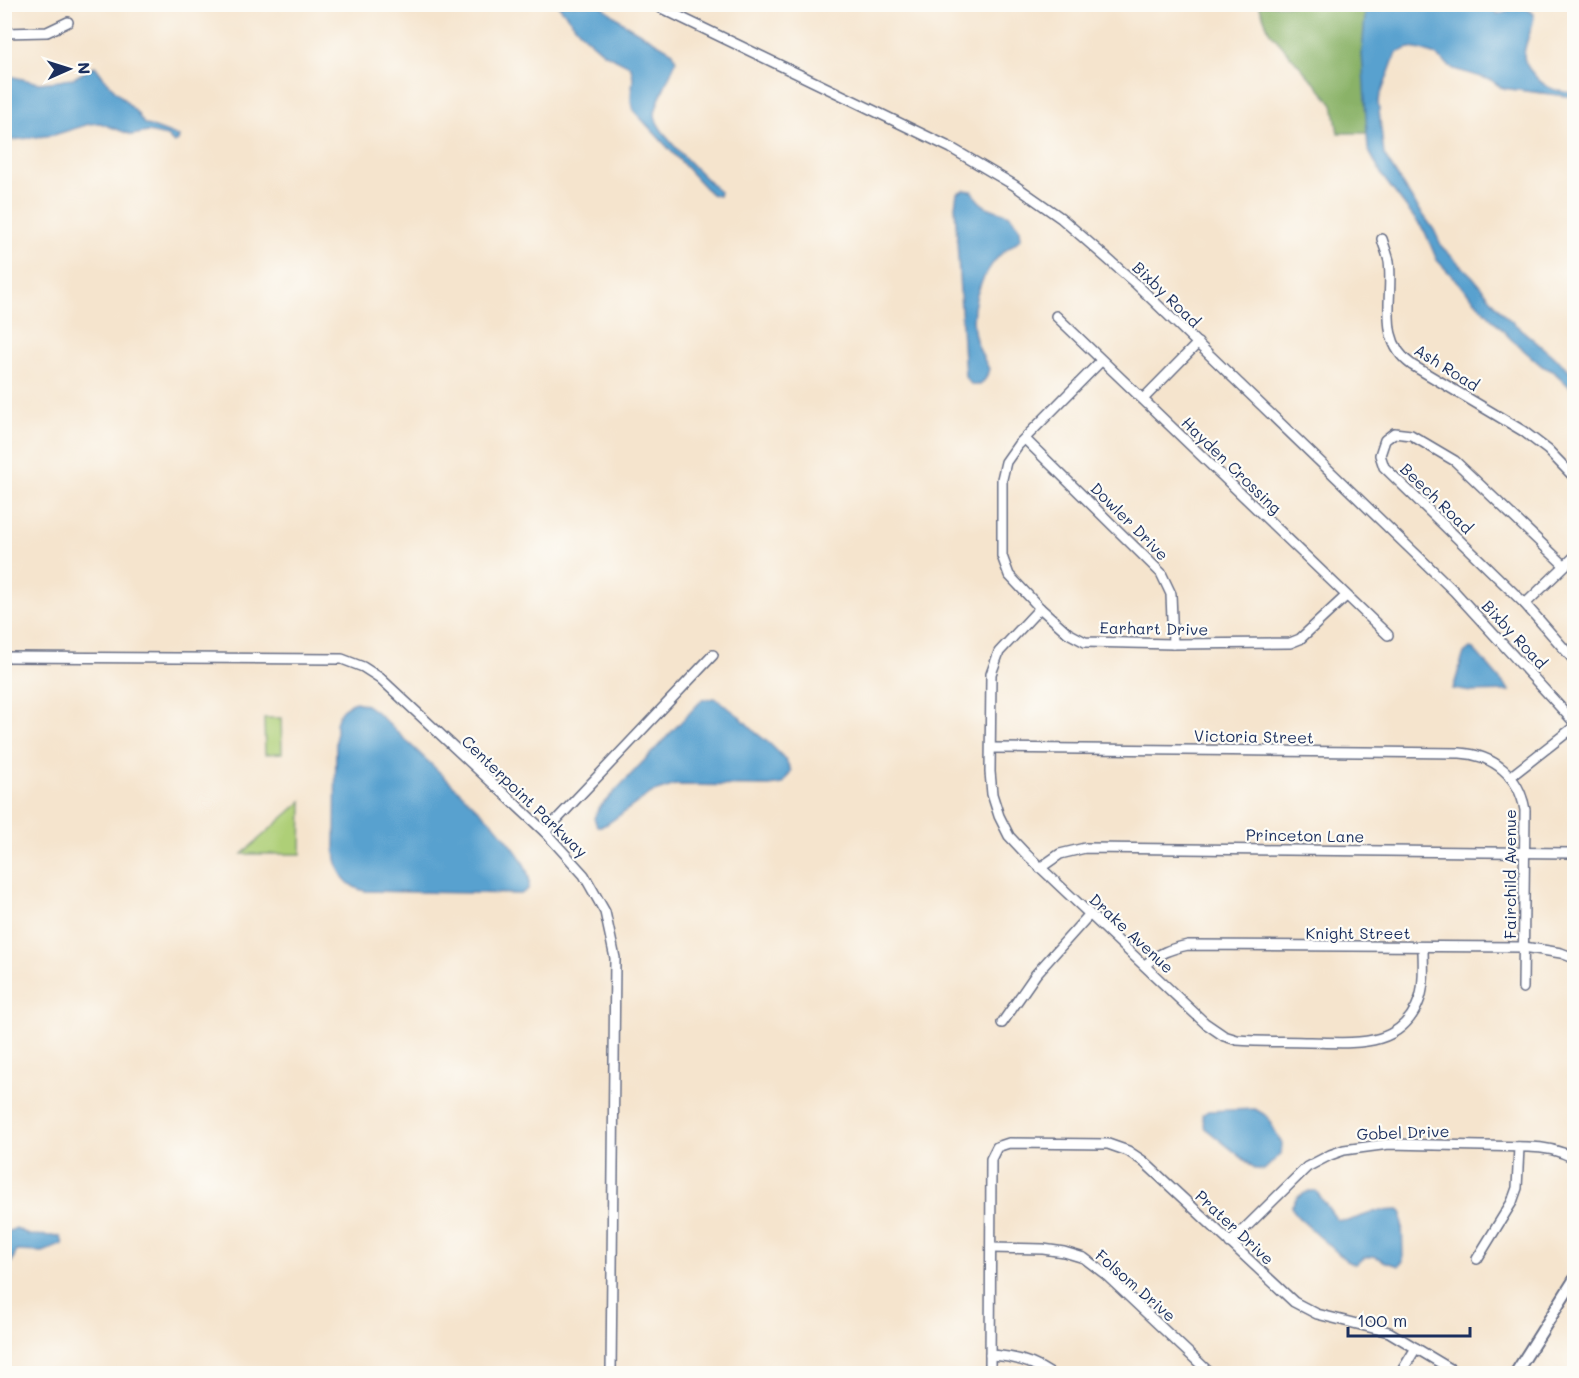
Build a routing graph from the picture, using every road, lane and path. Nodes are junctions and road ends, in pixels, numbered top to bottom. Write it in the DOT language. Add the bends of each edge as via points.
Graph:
graph roads {
  1 [pos="653,4"];
  2 [pos="68,22"];
  3 [pos="4,33"];
  4 [pos="1382,239"];
  5 [pos="1056,316"];
  6 [pos="1198,344"];
  7 [pos="1101,360"];
  8 [pos="1143,399"];
  9 [pos="1025,439"];
  10 [pos="1575,477"];
  11 [pos="1575,557"];
  12 [pos="1564,566"];
  13 [pos="1346,596"];
  14 [pos="1525,604"];
  15 [pos="1040,608"];
  16 [pos="1388,635"];
  17 [pos="1173,644"];
  18 [pos="713,655"];
  19 [pos="4,657"];
  20 [pos="1575,660"];
  21 [pos="1575,722"];
  22 [pos="1575,727"];
  23 [pos="991,748"];
  24 [pos="1510,777"];
  25 [pos="545,832"];
  26 [pos="1525,852"];
  27 [pos="1575,854"];
  28 [pos="1040,868"];
  29 [pos="1089,915"];
  30 [pos="1423,947"];
  31 [pos="1524,948"];
  32 [pos="1575,958"];
  33 [pos="1144,965"];
  34 [pos="1524,988"];
  35 [pos="1002,1023"];
  36 [pos="1519,1147"];
  37 [pos="1575,1158"];
  38 [pos="1230,1243"];
  39 [pos="991,1248"];
  40 [pos="1477,1259"];
  41 [pos="1575,1280"];
  42 [pos="1416,1348"];
  43 [pos="990,1355"];
  44 [pos="610,1374"];
  45 [pos="990,1374"];
  46 [pos="1051,1374"];
  47 [pos="1211,1374"];
  48 [pos="1400,1374"];
  49 [pos="1458,1374"];
  50 [pos="1515,1374"];
  1 -- 6 [label="street, Bixby Road" via="951,147 995,172 1078,233"];
  2 -- 3 [label="street" via="46,32"];
  4 -- 10 [label="street, Ash Road" via="1389,263 1392,342 1400,355 1528,434"];
  5 -- 7 [label="street, Hayden Crossing"];
  6 -- 8 [label="street"];
  6 -- 21 [label="street, Bixby Road" via="1454,591"];
  7 -- 8 [label="street, Hayden Crossing"];
  7 -- 9 [label="street, Earhart Drive"];
  8 -- 13 [label="street, Hayden Crossing"];
  9 -- 15 [label="street, Earhart Drive" via="1004,470 1002,556 1009,576"];
  9 -- 17 [label="street, Dowler Drive" via="1161,573 1171,594"];
  11 -- 12 [label="street"];
  12 -- 14 [label="street"];
  12 -- 14 [label="street, Beech Road" via="1455,461 1411,435 1394,434 1385,440 1380,455 1383,467"];
  13 -- 16 [label="street, Hayden Crossing"];
  13 -- 17 [label="street, Earhart Drive" via="1300,639 1290,643"];
  14 -- 20 [label="street, Beech Road"];
  15 -- 17 [label="street, Earhart Drive" via="1068,633 1085,642"];
  15 -- 23 [label="street, Drake Avenue" via="994,662"];
  18 -- 25 [label="street"];
  19 -- 25 [label="street, Centerpoint Parkway" via="342,659 380,678"];
  22 -- 24 [label="street"];
  23 -- 24 [label="street, Victoria Street" via="1460,753 1488,759"];
  23 -- 28 [label="street, Drake Avenue" via="992,794 999,816 1009,836"];
  24 -- 26 [label="street, Fairchild Avenue" via="1524,802"];
  25 -- 44 [label="street, Centerpoint Parkway" via="584,875 601,903 609,921 615,958"];
  26 -- 27 [label="street, Princeton Lane"];
  26 -- 28 [label="street, Princeton Lane" via="1085,848 1060,854"];
  26 -- 31 [label="street, Fairchild Avenue"];
  28 -- 29 [label="street, Drake Avenue"];
  29 -- 33 [label="street, Drake Avenue"];
  29 -- 35 [label="street" via="1036,974"];
  30 -- 31 [label="street, Knight Street"];
  30 -- 33 [label="street, Knight Street" via="1188,945 1167,949"];
  30 -- 33 [label="street, Drake Avenue" via="1422,987 1410,1017 1384,1037 1355,1043 1236,1040 1224,1036"];
  31 -- 32 [label="street, Knight Street"];
  31 -- 34 [label="street, Fairchild Avenue"];
  36 -- 37 [label="street, Gobel Drive" via="1550,1148"];
  36 -- 38 [label="street, Gobel Drive" via="1375,1145 1330,1155 1307,1167"];
  36 -- 40 [label="street" via="1514,1195"];
  38 -- 39 [label="street, Prater Drive" via="1128,1151 1108,1144 1009,1143 997,1148 991,1159"];
  38 -- 42 [label="street, Prater Drive" via="1305,1309 1378,1328"];
  39 -- 43 [label="street"];
  39 -- 47 [label="street, Folsom Drive" via="1043,1249 1084,1258"];
  41 -- 50 [label="main road"];
  42 -- 48 [label="street"];
  42 -- 49 [label="street, Prater Drive"];
  43 -- 45 [label="street"];
  43 -- 46 [label="street" via="1027,1361"];
}
